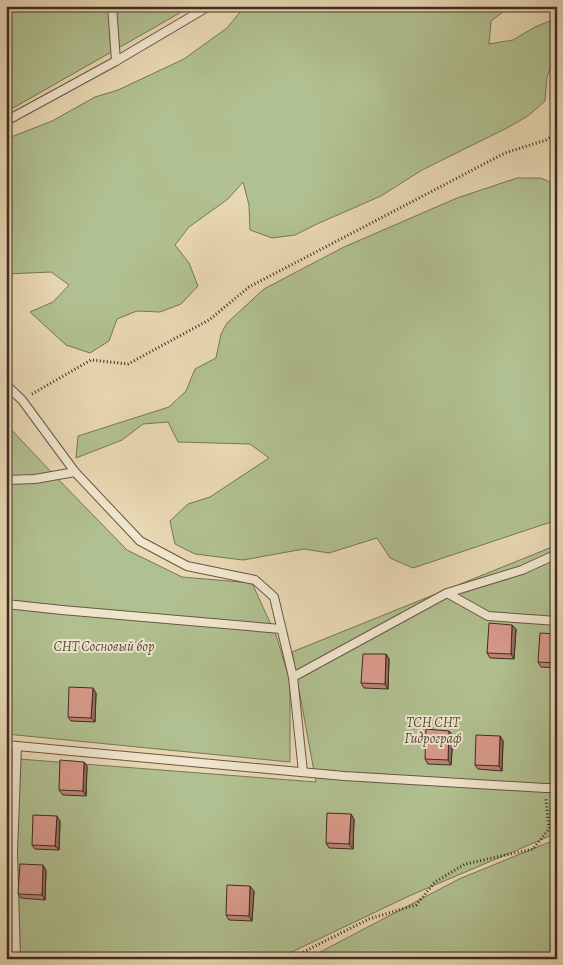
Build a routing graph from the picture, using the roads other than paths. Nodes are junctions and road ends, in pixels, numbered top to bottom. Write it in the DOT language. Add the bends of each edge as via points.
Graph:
graph roads {
  1 [pos="112,6"];
  2 [pos="209,6"];
  3 [pos="116,61"];
  4 [pos="6,122"];
  5 [pos="6,385"];
  6 [pos="75,472"];
  7 [pos="6,480"];
  8 [pos="557,554"];
  9 [pos="447,593"];
  10 [pos="6,604"];
  11 [pos="557,621"];
  12 [pos="280,629"];
  13 [pos="293,677"];
  14 [pos="6,745"];
  15 [pos="17,746"];
  16 [pos="303,772"];
  17 [pos="557,788"];
  18 [pos="10,851"];
  19 [pos="16,959"];
  1 -- 3 [label="lane"];
  2 -- 3 [label="lane"];
  3 -- 4 [label="lane"];
  5 -- 6 [label="lane" via="22,400"];
  6 -- 7 [label="lane"];
  6 -- 12 [label="lane" via="140,542 187,566 255,580 274,597"];
  8 -- 9 [label="lane" via="522,570"];
  9 -- 11 [label="lane" via="488,616"];
  9 -- 13 [label="lane"];
  10 -- 12 [label="lane"];
  12 -- 13 [label="lane"];
  13 -- 16 [label="lane"];
  14 -- 15 [label="lane"];
  15 -- 16 [label="lane"];
  15 -- 18 [label="lane"];
  16 -- 17 [label="lane"];
  18 -- 19 [label="lane"];
}
